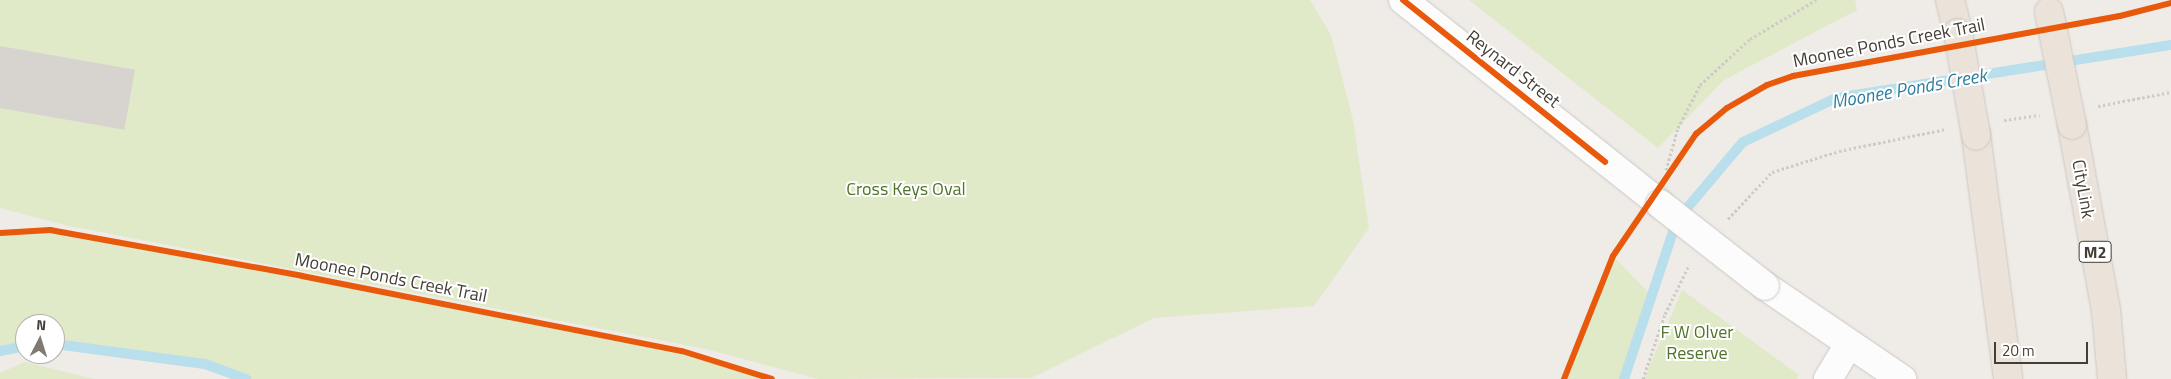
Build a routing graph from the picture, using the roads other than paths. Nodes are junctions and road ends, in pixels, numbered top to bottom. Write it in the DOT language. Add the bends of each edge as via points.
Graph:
graph roads {
  1 [pos="1403,0"];
  2 [pos="1950,0"];
  3 [pos="2048,6"];
  4 [pos="1849,344"];
  5 [pos="1828,379"];
  6 [pos="1901,379"];
  7 [pos="2008,379"];
  8 [pos="2112,379"];
  1 -- 4 [label="street, Reynard Street, bridge" via="1765,286"];
  2 -- 7 [label="highway, bridge" via="1976,128"];
  3 -- 8 [label="highway, CityLink / M2, bridge" via="2081,116"];
  4 -- 5 [label="street"];
  4 -- 6 [label="street, Reynard Street"];
}
